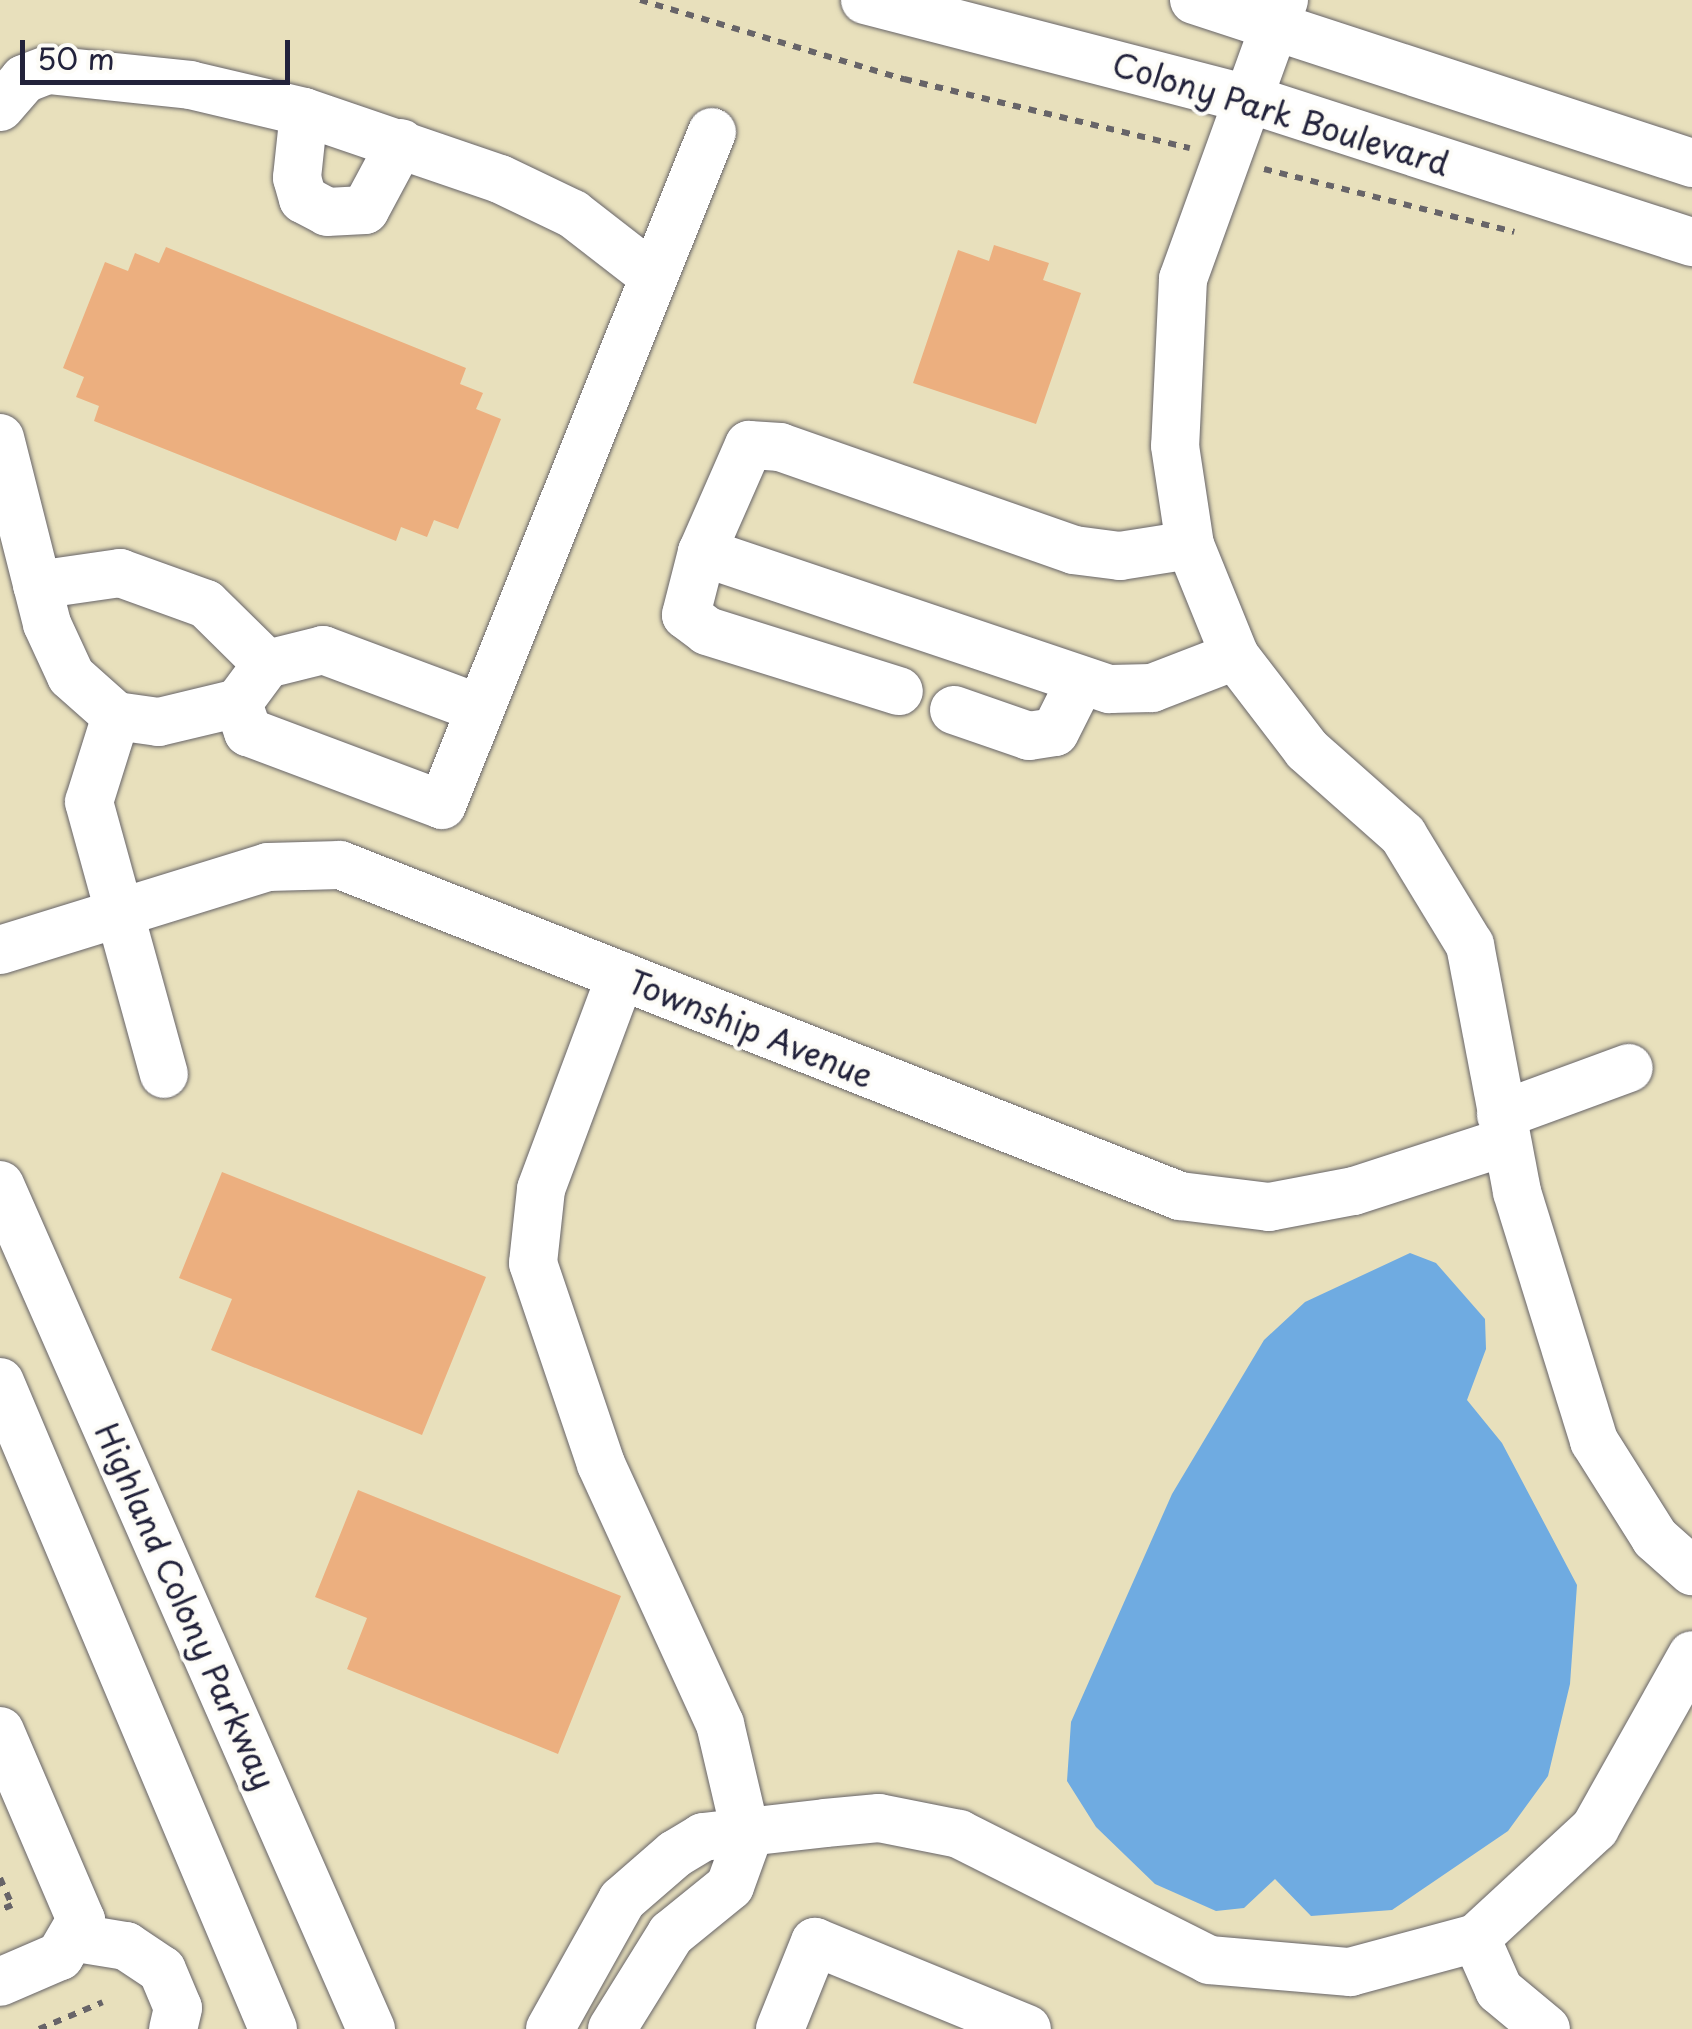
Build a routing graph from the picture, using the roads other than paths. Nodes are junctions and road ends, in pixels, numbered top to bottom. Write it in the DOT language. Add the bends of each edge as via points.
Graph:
graph roads {
  1 [pos="865,0"];
  2 [pos="1194,0"];
  3 [pos="1280,12"];
  4 [pos="1249,99"];
  5 [pos="0,106"];
  6 [pos="304,112"];
  7 [pos="712,132"];
  8 [pos="400,143"];
  9 [pos="1692,163"];
  10 [pos="1692,242"];
  11 [pos="653,276"];
  12 [pos="0,438"];
  13 [pos="1190,544"];
  14 [pos="702,552"];
  15 [pos="36,585"];
  16 [pos="1235,656"];
  17 [pos="267,664"];
  18 [pos="1081,680"];
  19 [pos="899,690"];
  20 [pos="238,703"];
  21 [pos="478,708"];
  22 [pos="954,710"];
  23 [pos="116,716"];
  24 [pos="116,920"];
  25 [pos="0,950"];
  26 [pos="621,975"];
  27 [pos="1629,1068"];
  28 [pos="164,1074"];
  29 [pos="1503,1128"];
  30 [pos="0,1185"];
  31 [pos="0,1382"];
  32 [pos="1692,1571"];
  33 [pos="1692,1655"];
  34 [pos="0,1731"];
  35 [pos="746,1839"];
  36 [pos="76,1938"];
  37 [pos="1476,1938"];
  38 [pos="0,1982"];
  39 [pos="173,2029"];
  40 [pos="273,2029"];
  41 [pos="371,2029"];
  42 [pos="550,2029"];
  43 [pos="612,2029"];
  44 [pos="780,2029"];
  45 [pos="1028,2029"];
  46 [pos="1546,2029"];
  1 -- 4 [label="street, Colony Park Boulevard"];
  2 -- 3 [label="street"];
  3 -- 4 [label="street"];
  3 -- 9 [label="street"];
  4 -- 10 [label="street, Colony Park Boulevard"];
  4 -- 13 [label="street" via="1183,279 1175,446"];
  5 -- 6 [label="street" via="48,70 190,85"];
  6 -- 8 [label="street"];
  6 -- 8 [label="street" via="296,178 303,200 326,212 365,210"];
  7 -- 11 [label="street"];
  8 -- 11 [label="street" via="574,214"];
  11 -- 21 [label="street"];
  12 -- 15 [label="street"];
  13 -- 14 [label="street" via="1120,556 1074,550 780,447 749,445"];
  13 -- 16 [label="street"];
  14 -- 18 [label="street"];
  14 -- 19 [label="street" via="686,614 707,632"];
  15 -- 17 [label="street" via="120,574 170,588 206,604"];
  15 -- 23 [label="street" via="71,676"];
  16 -- 18 [label="street" via="1152,688"];
  16 -- 29 [label="street" via="1307,750 1402,836 1436,878 1470,945"];
  17 -- 20 [label="street"];
  17 -- 21 [label="street" via="323,650"];
  18 -- 22 [label="street" via="1055,732 1028,736"];
  20 -- 21 [label="street" via="248,732 442,805"];
  20 -- 23 [label="street" via="160,722"];
  23 -- 24 [label="street" via="89,802"];
  24 -- 25 [label="street, Township Avenue"];
  24 -- 26 [label="street, Township Avenue" via="268,867 340,865"];
  24 -- 28 [label="street"];
  26 -- 29 [label="street, Township Avenue" via="1180,1196 1268,1207"];
  26 -- 35 [label="street" via="541,1189 533,1263 601,1464 720,1724"];
  27 -- 29 [label="street, Township Avenue"];
  29 -- 32 [label="street" via="1609,1476"];
  30 -- 41 [label="street, Highland Colony Parkway"];
  31 -- 40 [label="street"];
  33 -- 37 [label="street" via="1595,1828"];
  34 -- 36 [label="street" via="81,1920"];
  35 -- 37 [label="street" via="879,1818 958,1834 1209,1960 1280,1970 1350,1972"];
  35 -- 42 [label="street" via="703,1837 622,1900"];
  35 -- 43 [label="street" via="730,1886 671,1934"];
  36 -- 38 [label="street" via="60,1956"];
  36 -- 39 [label="street" via="126,1946 162,1970 178,2008"];
  37 -- 46 [label="street" via="1499,1990"];
  44 -- 45 [label="street" via="815,1942"];
}
